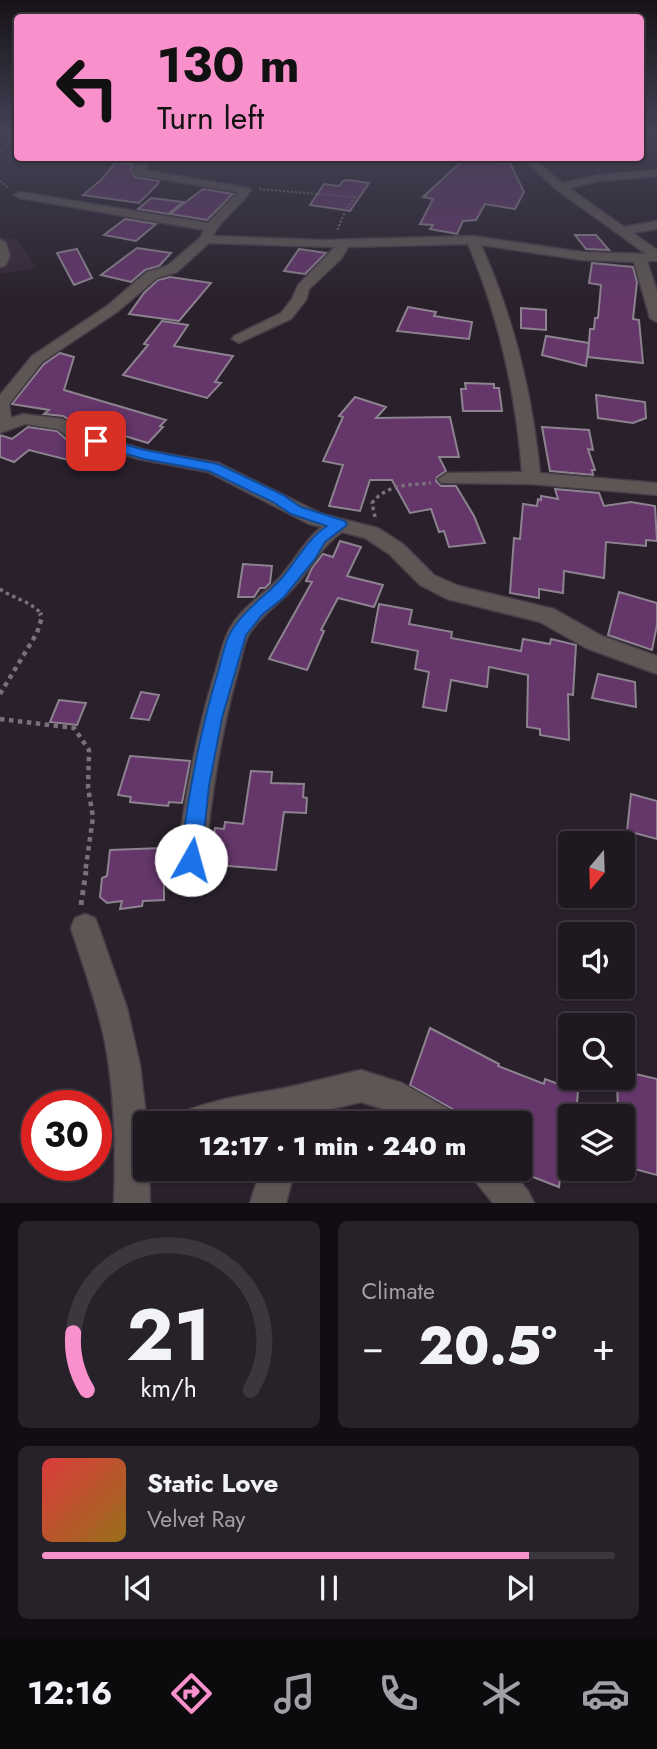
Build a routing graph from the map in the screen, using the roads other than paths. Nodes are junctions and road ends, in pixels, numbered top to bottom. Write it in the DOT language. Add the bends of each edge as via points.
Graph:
graph roads {
  1 [pos="245,190"];
  2 [pos="564,190"];
  3 [pos="20,195"];
  4 [pos="657,225"];
  5 [pos="622,231"];
  6 [pos="208,233"];
  7 [pos="473,240"];
  8 [pos="0,243"];
  9 [pos="339,243"];
  10 [pos="657,257"];
  11 [pos="639,259"];
  12 [pos="0,263"];
  13 [pos="657,318"];
  14 [pos="239,339"];
  15 [pos="2,427"];
  16 [pos="531,478"];
  17 [pos="447,479"];
  18 [pos="657,489"];
  19 [pos="340,525"];
  20 [pos="657,665"];
  21 [pos="191,860"];
  22 [pos="85,928"];
  23 [pos="240,1111"];
  24 [pos="268,1111"];
  25 [pos="296,1111"];
  26 [pos="418,1111"];
  27 [pos="133,1112"];
  28 [pos="135,1181"];
  29 [pos="274,1181"];
  30 [pos="497,1181"];
  31 [pos="132,1203"];
  32 [pos="268,1203"];
  33 [pos="516,1203"];
  1 -- 6 [label="street"];
  2 -- 5 [label="street"];
  3 -- 6 [label="street"];
  4 -- 5 [label="street"];
  5 -- 10 [label="street"];
  6 -- 9 [label="street"];
  6 -- 15 [label="street" via="172,269 152,275 112,309 37,359 1,404"];
  7 -- 9 [label="street"];
  7 -- 11 [label="street" via="582,256"];
  7 -- 16 [label="street" via="519,379"];
  8 -- 12 [label="street" via="4,256"];
  9 -- 14 [label="street" via="336,256 303,288 286,316"];
  10 -- 11 [label="street"];
  11 -- 13 [label="street" via="650,282"];
  15 -- 19 [label="street" via="23,419 63,425 96,441 213,467 296,510"];
  16 -- 17 [label="street"];
  16 -- 18 [label="street"];
  19 -- 20 [label="street" via="370,533 396,549 427,580 454,593 546,615 594,642"];
  19 -- 21 [label="street" via="319,538 278,593 256,610 238,633 213,718"];
  22 -- 27 [label="street" via="116,1023"];
  23 -- 24 [label="street"];
  25 -- 26 [label="street" via="361,1086"];
  28 -- 31 [label="street"];
  29 -- 32 [label="street"];
  30 -- 33 [label="street"];
}
